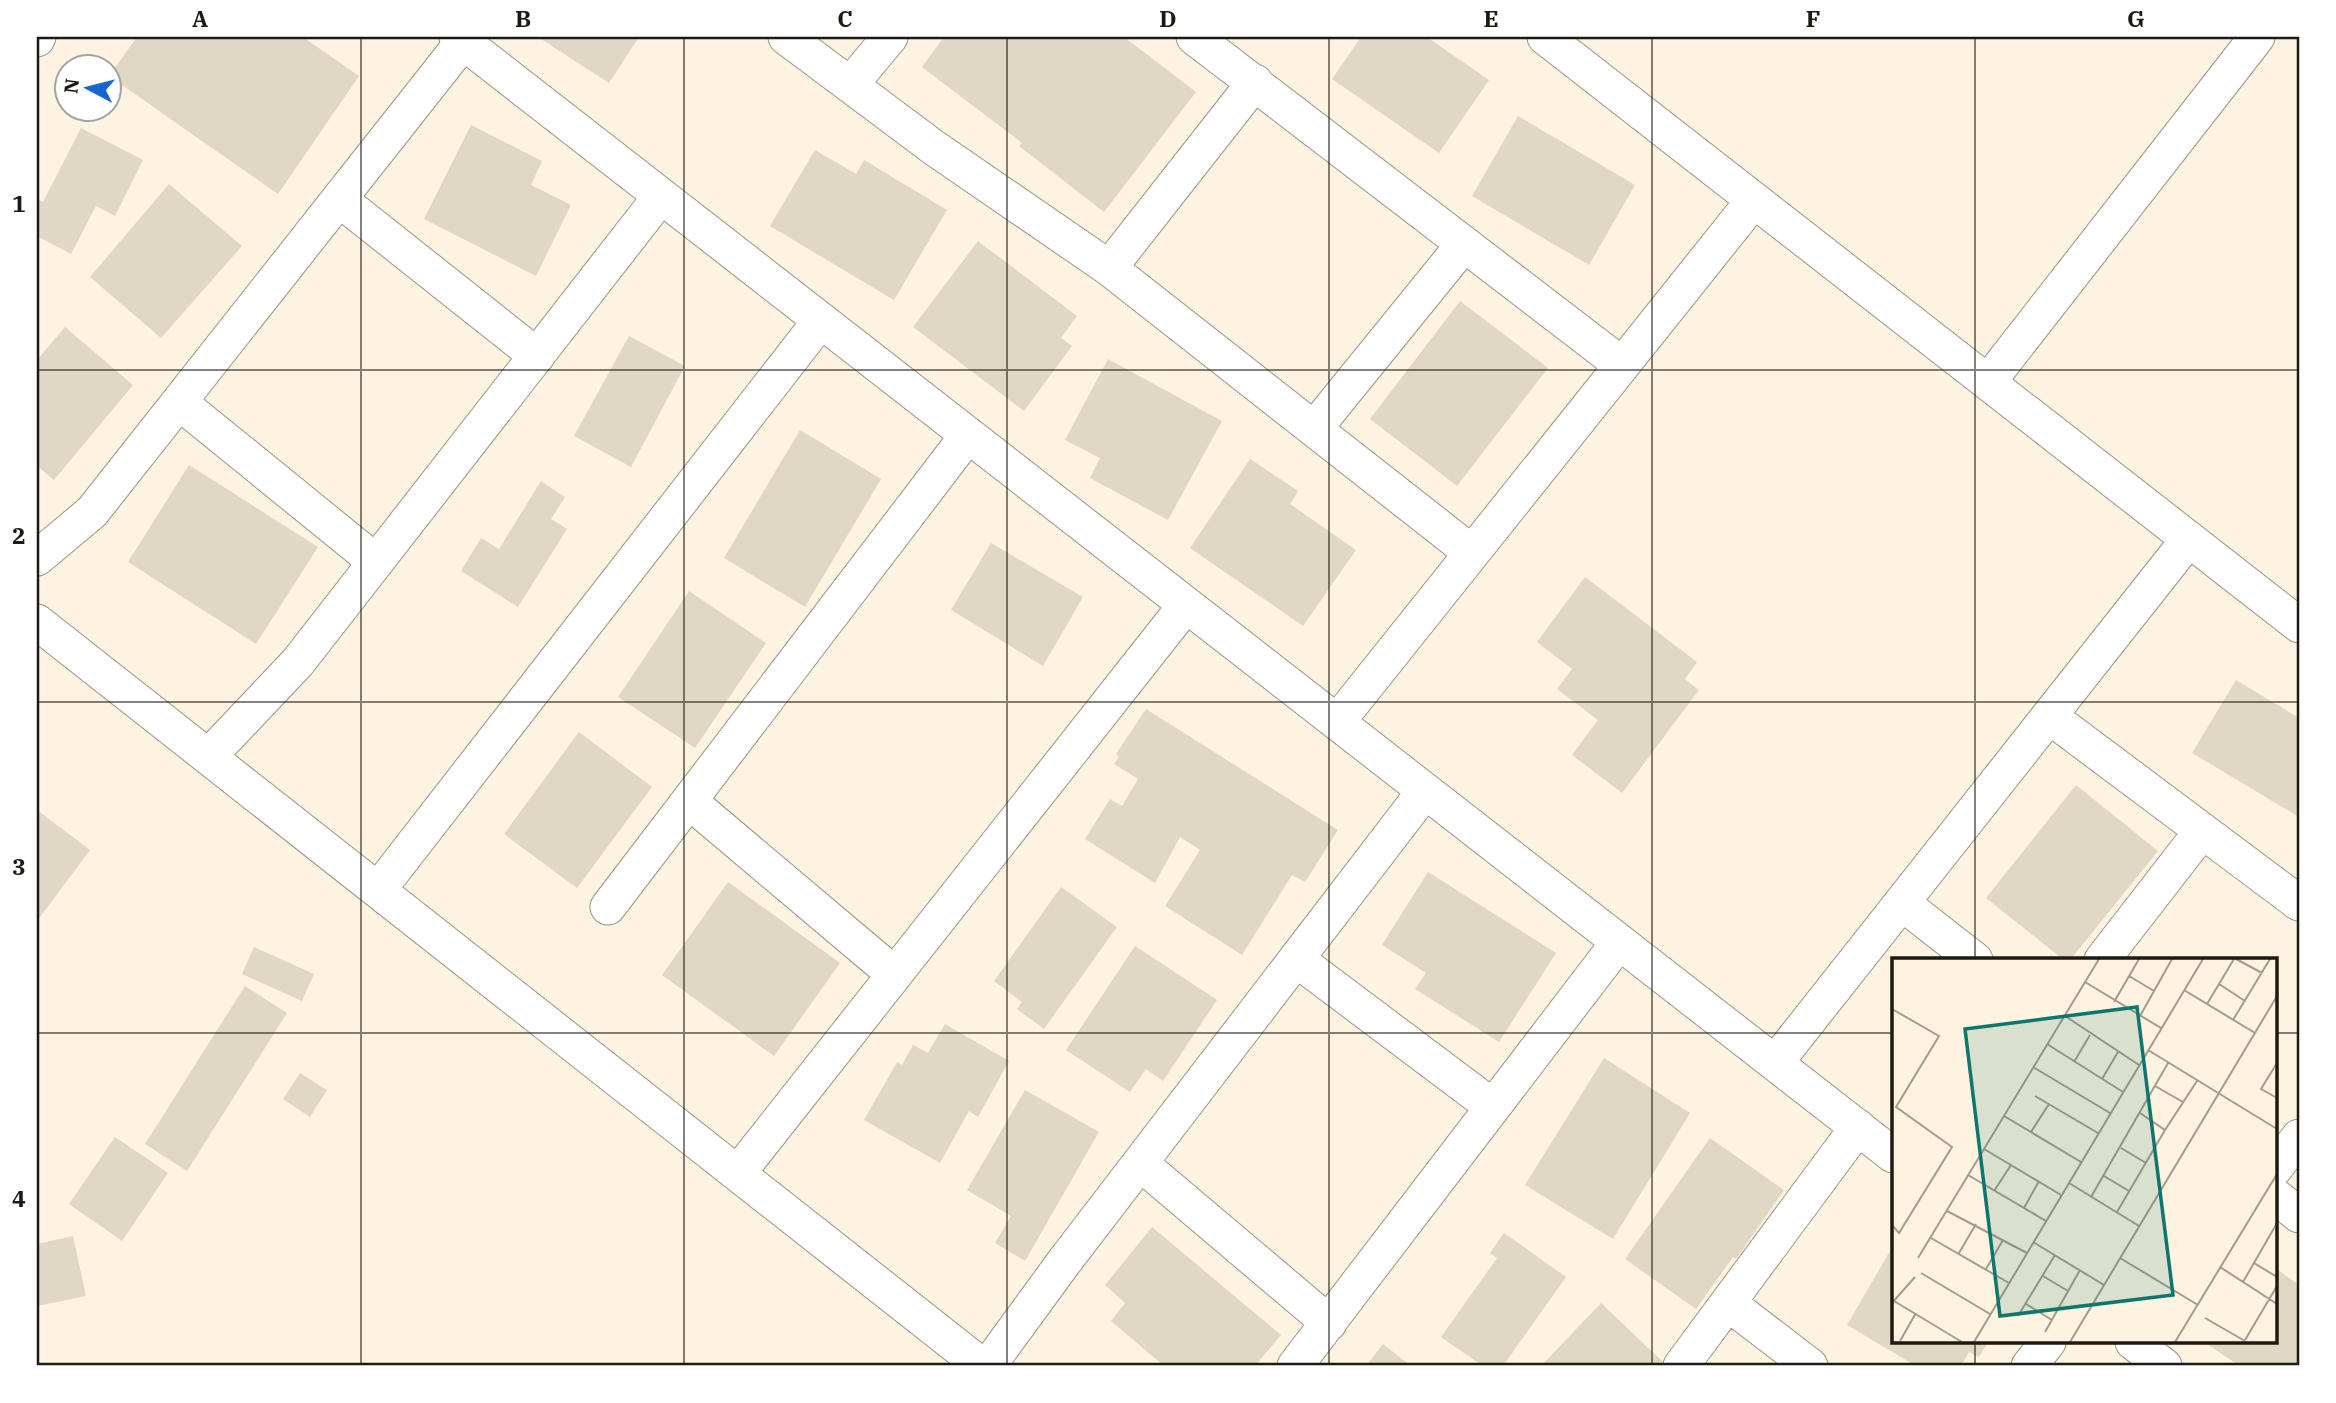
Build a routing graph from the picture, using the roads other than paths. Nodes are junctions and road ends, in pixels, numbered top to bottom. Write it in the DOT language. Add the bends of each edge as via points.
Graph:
graph roads {
  1 [pos="786,37"];
  2 [pos="890,37"];
  3 [pos="1194,37"];
  4 [pos="1545,37"];
  5 [pos="2258,37"];
  6 [pos="460,39"];
  7 [pos="1255,82"];
  8 [pos="850,85"];
  9 [pos="661,196"];
  10 [pos="339,199"];
  11 [pos="1754,200"];
  12 [pos="1464,244"];
  13 [pos="1109,268"];
  14 [pos="821,320"];
  15 [pos="537,356"];
  16 [pos="1622,365"];
  17 [pos="1988,382"];
  18 [pos="178,402"];
  19 [pos="1314,429"];
  20 [pos="968,435"];
  21 [pos="2189,539"];
  22 [pos="1472,553"];
  23 [pos="37,558"];
  24 [pos="376,562"];
  25 [pos="1186,605"];
  26 [pos="37,621"];
  27 [pos="2299,625"];
  28 [pos="2049,716"];
  29 [pos="1337,722"];
  30 [pos="209,756"];
  31 [pos="1425,791"];
  32 [pos="690,800"];
  33 [pos="2203,831"];
  34 [pos="379,890"];
  35 [pos="1902,903"];
  36 [pos="2299,903"];
  37 [pos="608,907"];
  38 [pos="1619,942"];
  39 [pos="1972,958"];
  40 [pos="2104,958"];
  41 [pos="1296,959"];
  42 [pos="894,974"];
  43 [pos="1775,1063"];
  44 [pos="1493,1107"];
  45 [pos="1858,1128"];
  46 [pos="2299,1137"];
  47 [pos="1892,1154"];
  48 [pos="1140,1164"];
  49 [pos="2276,1167"];
  50 [pos="738,1174"];
  51 [pos="2276,1196"];
  52 [pos="2299,1215"];
  53 [pos="1728,1303"];
  54 [pos="1329,1323"];
  55 [pos="2046,1344"];
  56 [pos="2136,1344"];
  57 [pos="982,1366"];
  58 [pos="988,1366"];
  59 [pos="1295,1366"];
  60 [pos="1681,1366"];
  61 [pos="1810,1366"];
  62 [pos="2029,1366"];
  63 [pos="2164,1366"];
  1 -- 8 [label="street"];
  2 -- 8 [label="street"];
  3 -- 7 [label="street"];
  4 -- 11 [label="street"];
  5 -- 17 [label="street"];
  6 -- 9 [label="street"];
  6 -- 10 [label="street"];
  7 -- 12 [label="street"];
  7 -- 13 [label="street"];
  8 -- 13 [label="street"];
  9 -- 14 [label="street"];
  9 -- 15 [label="street"];
  10 -- 15 [label="street"];
  10 -- 18 [label="street"];
  11 -- 16 [label="street"];
  11 -- 17 [label="street"];
  12 -- 16 [label="street"];
  12 -- 19 [label="street"];
  13 -- 19 [label="street"];
  14 -- 20 [label="street"];
  14 -- 34 [label="street"];
  15 -- 24 [label="street"];
  16 -- 22 [label="street"];
  17 -- 21 [label="street"];
  18 -- 23 [label="street" via="92,512"];
  18 -- 24 [label="street"];
  19 -- 22 [label="street"];
  20 -- 25 [label="street"];
  20 -- 32 [label="street"];
  21 -- 27 [label="street"];
  21 -- 28 [label="street"];
  22 -- 29 [label="street"];
  24 -- 30 [label="street" via="298,662"];
  25 -- 29 [label="street"];
  25 -- 42 [label="street"];
  26 -- 30 [label="street"];
  28 -- 33 [label="street"];
  28 -- 35 [label="street"];
  29 -- 31 [label="street"];
  30 -- 34 [label="street"];
  31 -- 38 [label="street"];
  31 -- 41 [label="street"];
  32 -- 37 [label="street"];
  32 -- 42 [label="street"];
  33 -- 36 [label="street"];
  33 -- 40 [label="street"];
  34 -- 50 [label="street"];
  35 -- 39 [label="street"];
  35 -- 43 [label="street"];
  38 -- 43 [label="street"];
  38 -- 44 [label="street"];
  41 -- 44 [label="street"];
  41 -- 48 [label="street"];
  42 -- 50 [label="street"];
  43 -- 45 [label="street"];
  44 -- 54 [label="street"];
  45 -- 47 [label="street"];
  45 -- 53 [label="street"];
  46 -- 49 [label="street"];
  48 -- 54 [label="street"];
  48 -- 58 [label="street"];
  50 -- 57 [label="street"];
  51 -- 52 [label="street"];
  53 -- 60 [label="street"];
  53 -- 61 [label="street"];
  54 -- 59 [label="street"];
  55 -- 62 [label="street"];
  56 -- 63 [label="street"];
}
